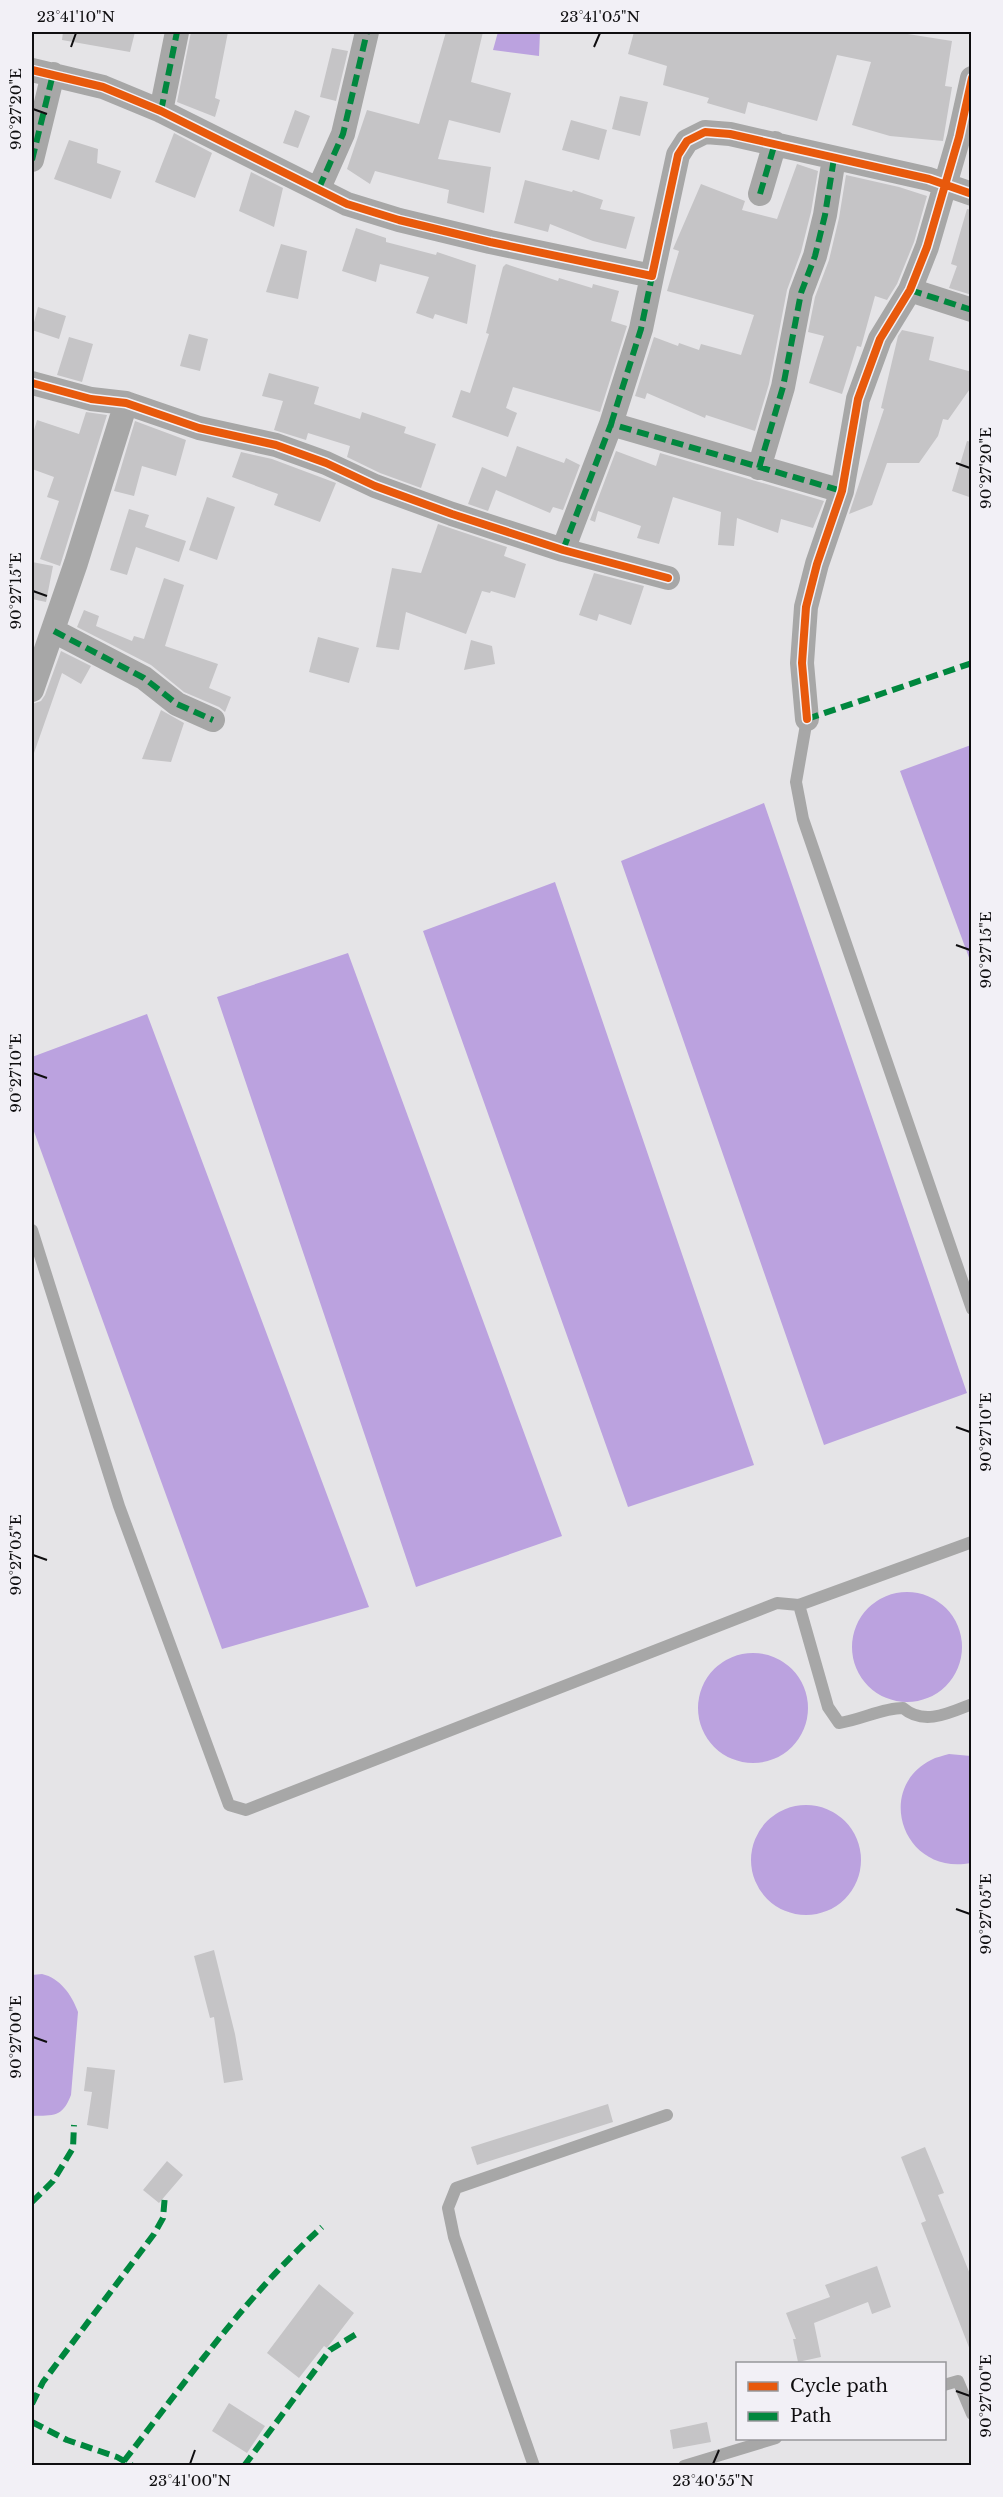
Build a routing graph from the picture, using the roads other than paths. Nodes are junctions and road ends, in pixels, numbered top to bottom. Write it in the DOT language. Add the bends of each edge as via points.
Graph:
graph roads {
  1 [pos="177,32"];
  2 [pos="368,32"];
  3 [pos="42,72"];
  4 [pos="971,81"];
  5 [pos="161,111"];
  6 [pos="775,143"];
  7 [pos="834,158"];
  8 [pos="32,160"];
  9 [pos="944,185"];
  10 [pos="318,188"];
  11 [pos="760,194"];
  12 [pos="972,194"];
  13 [pos="652,276"];
  14 [pos="910,290"];
  15 [pos="972,310"];
  16 [pos="32,383"];
  17 [pos="126,403"];
  18 [pos="611,424"];
  19 [pos="759,468"];
  20 [pos="842,491"];
  21 [pos="563,550"];
  22 [pos="668,578"];
  23 [pos="54,631"];
  24 [pos="32,690"];
  25 [pos="807,719"];
  26 [pos="213,720"];
  27 [pos="32,1230"];
  28 [pos="972,1309"];
  29 [pos="972,1542"];
  30 [pos="799,1605"];
  31 [pos="972,1704"];
  32 [pos="667,2115"];
  33 [pos="946,2385"];
  34 [pos="972,2414"];
  35 [pos="773,2440"];
  36 [pos="534,2466"];
  37 [pos="684,2466"];
  1 -- 5 [label="street"];
  2 -- 10 [label="street" via="343,134"];
  3 -- 5 [label="street" via="103,87"];
  3 -- 8 [label="street"];
  4 -- 9 [label="street"];
  5 -- 10 [label="street"];
  6 -- 7 [label="street"];
  6 -- 11 [label="street"];
  6 -- 13 [label="street" via="705,132 687,141 678,155"];
  7 -- 9 [label="street"];
  7 -- 19 [label="street" via="818,245 801,293 783,387"];
  9 -- 12 [label="street"];
  9 -- 14 [label="street"];
  10 -- 13 [label="street" via="347,204 399,220"];
  13 -- 18 [label="street" via="641,329"];
  14 -- 15 [label="street"];
  14 -- 20 [label="street" via="880,339 858,399"];
  16 -- 17 [label="street" via="91,399"];
  17 -- 21 [label="street" via="199,428 276,445 375,486"];
  17 -- 23 [label="street"];
  18 -- 19 [label="street"];
  18 -- 21 [label="street"];
  19 -- 20 [label="street"];
  20 -- 25 [label="street" via="806,607 802,663"];
  21 -- 22 [label="street"];
  23 -- 24 [label="street"];
  23 -- 26 [label="street" via="144,678 184,708"];
  25 -- 28 [label="lane" via="796,782 803,819"];
  27 -- 30 [label="lane" via="119,1506 229,1805 246,1810 777,1603"];
  29 -- 30 [label="lane"];
  30 -- 31 [label="lane" via="828,1707 839,1723 893,1708 903,1708 923,1718"];
  32 -- 36 [label="lane" via="456,2188 448,2208 454,2237"];
  33 -- 34 [label="lane" via="958,2381"];
  35 -- 37 [label="lane"];
}
